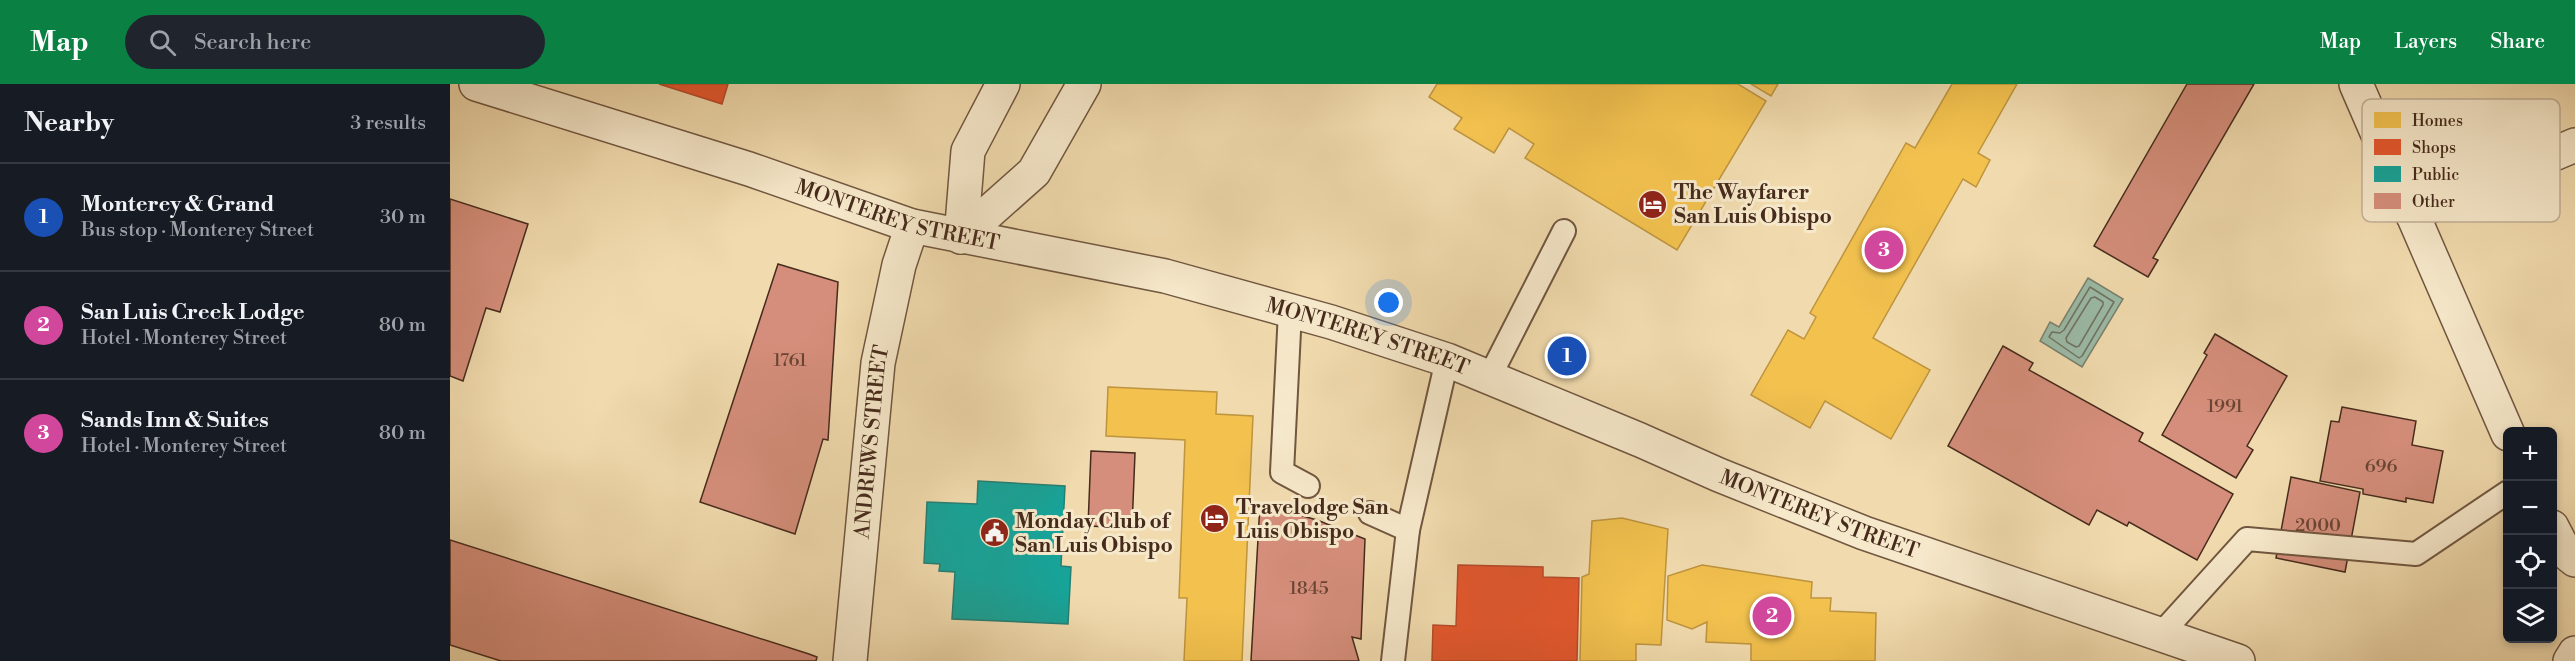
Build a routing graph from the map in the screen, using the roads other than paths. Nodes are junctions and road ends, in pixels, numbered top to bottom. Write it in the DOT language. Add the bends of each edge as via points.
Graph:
graph roads {
  1 [pos="476,84"];
  2 [pos="1003,84"];
  3 [pos="1084,84"];
  4 [pos="2356,84"];
  5 [pos="2362,99"];
  6 [pos="2575,145"];
  7 [pos="2560,151"];
  8 [pos="2415,222"];
  9 [pos="912,226"];
  10 [pos="1564,231"];
  11 [pos="961,237"];
  12 [pos="1290,311"];
  13 [pos="1447,360"];
  14 [pos="1489,378"];
  15 [pos="2505,427"];
  16 [pos="1308,486"];
  17 [pos="2503,495"];
  18 [pos="1370,513"];
  19 [pos="1408,530"];
  20 [pos="2557,535"];
  21 [pos="2575,560"];
  22 [pos="2160,635"];
  23 [pos="2575,653"];
  24 [pos="850,661"];
  25 [pos="1393,661"];
  26 [pos="2238,661"];
  27 [pos="2570,661"];
  1 -- 9 [label="street, MONTEREY STREET" via="749,169"];
  2 -- 11 [label="street" via="968,151"];
  3 -- 11 [label="street" via="1034,172"];
  4 -- 5 [label="street"];
  6 -- 7 [label="street"];
  8 -- 15 [label="street"];
  9 -- 11 [label="street, MONTEREY STREET"];
  9 -- 24 [label="street, ANDREWS STREET" via="898,265 878,363"];
  10 -- 14 [label="lane"];
  11 -- 12 [label="street, MONTEREY STREET" via="1165,276"];
  12 -- 13 [label="street, MONTEREY STREET"];
  12 -- 16 [label="lane" via="1282,472"];
  13 -- 14 [label="street, MONTEREY STREET"];
  13 -- 19 [label="lane"];
  14 -- 22 [label="street, MONTEREY STREET" via="1864,533"];
  17 -- 22 [label="lane" via="2416,554 2247,539"];
  18 -- 19 [label="lane"];
  19 -- 25 [label="lane"];
  20 -- 21 [label="street" via="2565,552"];
  22 -- 26 [label="street, MONTEREY STREET"];
  23 -- 27 [label="street"];
}
